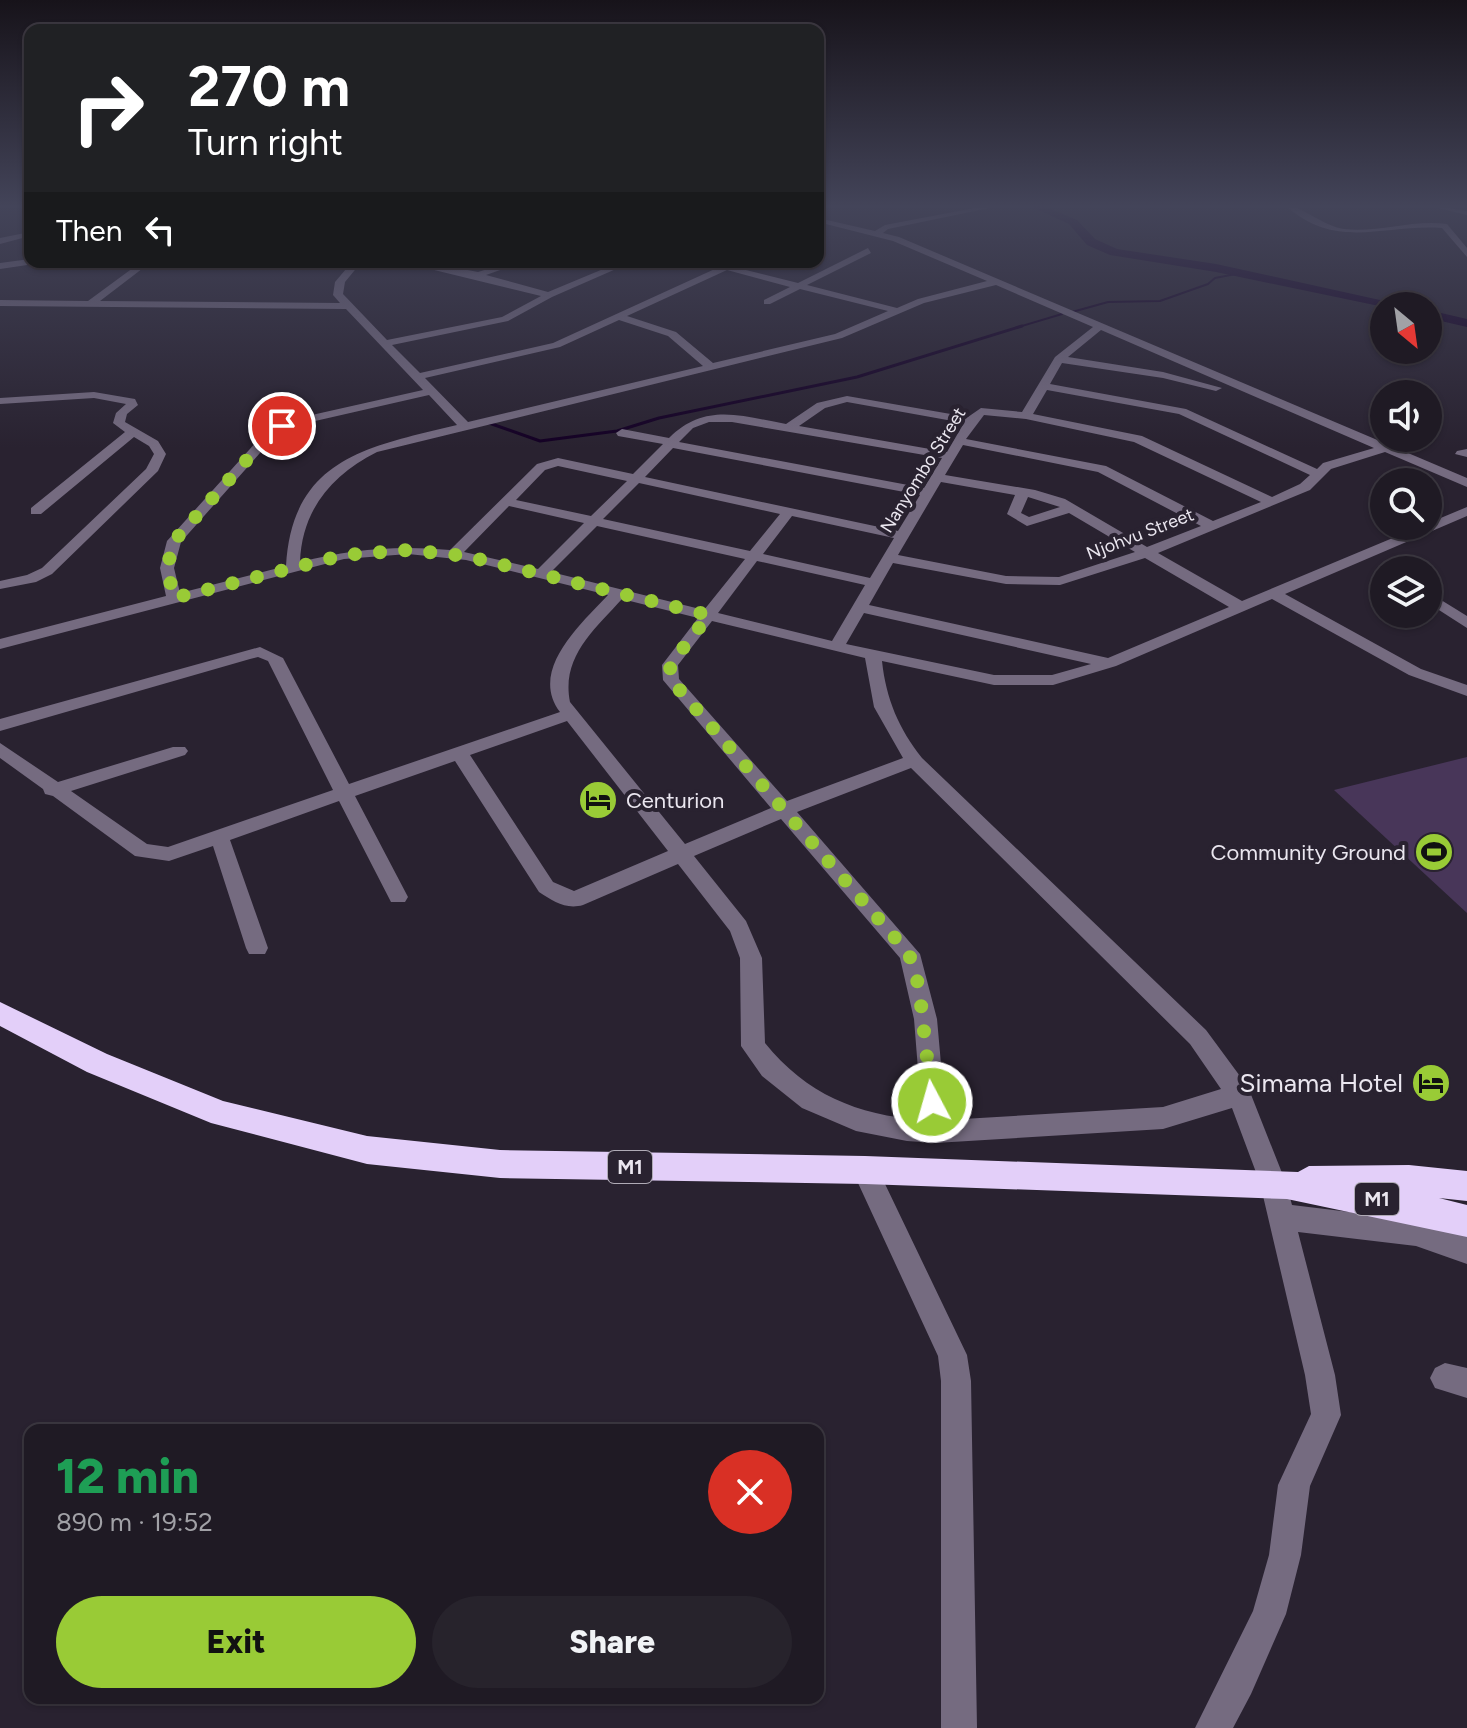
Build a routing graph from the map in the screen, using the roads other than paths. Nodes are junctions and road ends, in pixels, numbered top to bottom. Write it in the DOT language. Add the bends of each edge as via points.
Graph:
graph roads {
  1 [pos="113,287"];
  2 [pos="338,287"];
  3 [pos="519,287"];
  4 [pos="569,287"];
  5 [pos="684,287"];
  6 [pos="798,287"];
  7 [pos="807,287"];
  8 [pos="977,287"];
  9 [pos="1007,287"];
  10 [pos="549,295"];
  11 [pos="92,302"];
  12 [pos="767,302"];
  13 [pos="0,303"];
  14 [pos="346,306"];
  15 [pos="898,311"];
  16 [pos="620,317"];
  17 [pos="1100,326"];
  18 [pos="383,344"];
  19 [pos="1059,359"];
  20 [pos="712,368"];
  21 [pos="417,377"];
  22 [pos="1042,386"];
  23 [pos="432,391"];
  24 [pos="7,400"];
  25 [pos="0,415"];
  26 [pos="1026,416"];
  27 [pos="971,421"];
  28 [pos="464,425"];
  29 [pos="788,428"];
  30 [pos="132,432"];
  31 [pos="622,433"];
  32 [pos="959,441"];
  33 [pos="1370,441"];
  34 [pos="671,443"];
  35 [pos="1371,452"];
  36 [pos="1395,452"];
  37 [pos="1363,454"];
  38 [pos="950,456"];
  39 [pos="1316,473"];
  40 [pos="937,478"];
  41 [pos="634,480"];
  42 [pos="1467,483"];
  43 [pos="1023,492"];
  44 [pos="928,493"];
  45 [pos="508,502"];
  46 [pos="1272,502"];
  47 [pos="1072,508"];
  48 [pos="36,511"];
  49 [pos="1467,511"];
  50 [pos="788,512"];
  51 [pos="1449,519"];
  52 [pos="594,521"];
  53 [pos="1210,525"];
  54 [pos="1467,527"];
  55 [pos="903,536"];
  56 [pos="1147,551"];
  57 [pos="454,554"];
  58 [pos="754,557"];
  59 [pos="890,558"];
  60 [pos="293,567"];
  61 [pos="540,575"];
  62 [pos="875,583"];
  63 [pos="0,585"];
  64 [pos="1272,593"];
  65 [pos="618,594"];
  66 [pos="174,598"];
  67 [pos="1442,606"];
  68 [pos="1241,607"];
  69 [pos="860,608"];
  70 [pos="709,615"];
  71 [pos="1467,623"];
  72 [pos="0,644"];
  73 [pos="836,647"];
  74 [pos="873,656"];
  75 [pos="1110,663"];
  76 [pos="1467,691"];
  77 [pos="570,714"];
  78 [pos="0,725"];
  79 [pos="0,749"];
  80 [pos="179,751"];
  81 [pos="459,753"];
  82 [pos="913,761"];
  83 [pos="52,790"];
  84 [pos="343,793"];
  85 [pos="786,809"];
  86 [pos="220,838"];
  87 [pos="681,855"];
  88 [pos="398,897"];
  89 [pos="257,948"];
  90 [pos="0,1013"];
  91 [pos="1239,1095"];
  92 [pos="935,1132"];
  93 [pos="865,1170"];
  94 [pos="1280,1184"];
  95 [pos="1467,1186"];
  96 [pos="1280,1217"];
  97 [pos="1467,1221"];
  98 [pos="1467,1250"];
  99 [pos="959,1728"];
  100 [pos="1213,1728"];
  1 -- 11 [label="street"];
  2 -- 14 [label="street"];
  3 -- 10 [label="street"];
  4 -- 10 [label="street"];
  5 -- 16 [label="street"];
  6 -- 12 [label="street"];
  7 -- 15 [label="street"];
  8 -- 15 [label="street"];
  9 -- 17 [label="street"];
  10 -- 18 [label="street" via="499,321"];
  11 -- 13 [label="street"];
  11 -- 14 [label="street"];
  14 -- 18 [label="street"];
  15 -- 20 [label="street" via="854,332"];
  16 -- 20 [label="street" via="672,334"];
  16 -- 21 [label="street" via="540,350"];
  17 -- 19 [label="street"];
  17 -- 33 [label="street"];
  18 -- 21 [label="street"];
  19 -- 22 [label="street"];
  19 -- 37 [label="street" via="1210,385"];
  20 -- 28 [label="street"];
  21 -- 23 [label="street"];
  22 -- 26 [label="street"];
  22 -- 39 [label="street" via="1182,411"];
  23 -- 28 [label="street"];
  23 -- 66 [label="street" via="298,421 271,433 174,541 167,568"];
  24 -- 25 [label="street"];
  24 -- 30 [label="street" via="94,395 131,401 119,423"];
  26 -- 27 [label="street, Nanyombo Street" via="985,411"];
  26 -- 46 [label="street, Nanyombo Street" via="1150,443"];
  27 -- 29 [label="street" via="847,399 821,405"];
  27 -- 32 [label="street, Nanyombo Street"];
  28 -- 60 [label="street" via="383,445 344,466 299,518"];
  29 -- 34 [label="street" via="708,418 689,425"];
  29 -- 38 [label="street"];
  30 -- 48 [label="street"];
  30 -- 63 [label="street" via="158,449 152,471 54,566 31,579"];
  31 -- 34 [label="street"];
  32 -- 38 [label="street, Nanyombo Street"];
  32 -- 53 [label="street" via="1102,469"];
  34 -- 41 [label="street"];
  34 -- 44 [label="street"];
  35 -- 37 [label="street, Njohvu Street"];
  36 -- 42 [label="street"];
  37 -- 39 [label="street, Njohvu Street"];
  38 -- 40 [label="street, Nanyombo Street"];
  39 -- 46 [label="street, Njohvu Street" via="1305,487"];
  40 -- 43 [label="street"];
  40 -- 44 [label="street, Nanyombo Street"];
  41 -- 45 [label="street" via="551,463"];
  41 -- 50 [label="street"];
  41 -- 52 [label="street"];
  43 -- 47 [label="street"];
  43 -- 47 [label="street" via="1014,514 1027,522"];
  44 -- 55 [label="street, Nanyombo Street"];
  45 -- 52 [label="street"];
  45 -- 57 [label="street"];
  46 -- 53 [label="street, Njohvu Street"];
  47 -- 56 [label="street"];
  49 -- 51 [label="street"];
  50 -- 55 [label="street"];
  50 -- 58 [label="street"];
  51 -- 54 [label="street"];
  51 -- 64 [label="street"];
  52 -- 58 [label="street"];
  52 -- 61 [label="street"];
  53 -- 56 [label="street, Njohvu Street"];
  55 -- 59 [label="street, Nanyombo Street"];
  56 -- 59 [label="street, Njohvu Street" via="1044,583"];
  56 -- 68 [label="street"];
  57 -- 60 [label="street" via="377,551"];
  57 -- 61 [label="street"];
  58 -- 62 [label="street"];
  58 -- 70 [label="street"];
  59 -- 62 [label="street, Nanyombo Street"];
  60 -- 66 [label="street"];
  61 -- 65 [label="street"];
  62 -- 69 [label="street, Nanyombo Street"];
  64 -- 68 [label="street"];
  64 -- 76 [label="street" via="1415,672"];
  65 -- 70 [label="street"];
  65 -- 77 [label="street" via="560,666 557,684"];
  66 -- 72 [label="street"];
  67 -- 71 [label="street"];
  68 -- 75 [label="street"];
  69 -- 73 [label="street, Nanyombo Street"];
  69 -- 75 [label="street"];
  70 -- 73 [label="street"];
  70 -- 85 [label="street" via="670,665 671,680"];
  73 -- 74 [label="street"];
  74 -- 75 [label="street" via="1016,682 1073,676"];
  74 -- 82 [label="street" via="883,714"];
  77 -- 81 [label="street"];
  77 -- 87 [label="street"];
  78 -- 84 [label="street" via="260,652 275,658"];
  79 -- 83 [label="street"];
  80 -- 83 [label="street"];
  81 -- 84 [label="street"];
  81 -- 87 [label="street" via="553,894 588,895"];
  82 -- 85 [label="street"];
  82 -- 91 [label="street" via="1178,1015"];
  83 -- 86 [label="street" via="142,851 186,850"];
  84 -- 86 [label="street"];
  84 -- 88 [label="street"];
  85 -- 87 [label="street"];
  85 -- 92 [label="street" via="909,954 923,1012"];
  86 -- 89 [label="street"];
  87 -- 92 [label="street" via="746,943 754,979 750,1034 761,1057 832,1114 897,1130"];
  90 -- 93 [label="highway, M1" via="97,1063 221,1114 367,1150 500,1164"];
  91 -- 92 [label="street" via="1163,1118"];
  91 -- 94 [label="street"];
  93 -- 94 [label="highway, M1"];
  93 -- 99 [label="street" via="952,1355"];
  94 -- 95 [label="highway, M1" via="1325,1179"];
  94 -- 96 [label="street"];
  94 -- 97 [label="highway, M1" via="1384,1199"];
  96 -- 98 [label="street" via="1416,1233"];
  96 -- 100 [label="street" via="1326,1415 1294,1485 1285,1555 1269,1614"];
}
